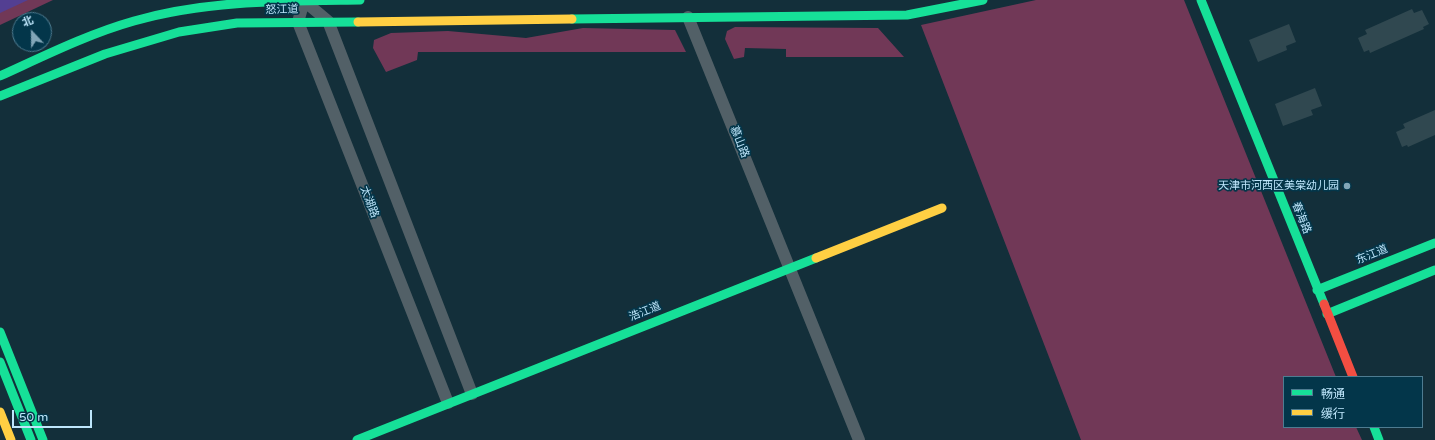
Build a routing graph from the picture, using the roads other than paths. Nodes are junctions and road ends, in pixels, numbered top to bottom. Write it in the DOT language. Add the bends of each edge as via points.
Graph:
graph roads {
  1 [pos="304,0"];
  2 [pos="360,0"];
  3 [pos="983,0"];
  4 [pos="1201,0"];
  5 [pos="688,17"];
  6 [pos="328,21"];
  7 [pos="298,22"];
  8 [pos="0,76"];
  9 [pos="0,96"];
  10 [pos="942,208"];
  11 [pos="1435,243"];
  12 [pos="790,268"];
  13 [pos="1435,270"];
  14 [pos="1317,290"];
  15 [pos="1327,314"];
  16 [pos="0,332"];
  17 [pos="0,362"];
  18 [pos="1353,376"];
  19 [pos="472,394"];
  20 [pos="448,403"];
  21 [pos="0,412"];
  22 [pos="1374,428"];
  23 [pos="11,440"];
  24 [pos="31,440"];
  25 [pos="43,440"];
  26 [pos="356,440"];
  27 [pos="859,440"];
  28 [pos="1379,440"];
  1 -- 2 [label="main road, 怒江道"];
  1 -- 6 [label="street"];
  1 -- 7 [label="street"];
  1 -- 8 [label="main road, 怒江道" via="214,5 154,16 92,35"];
  3 -- 5 [label="main road, 怒江道" via="907,15"];
  4 -- 14 [label="main road, 春海路"];
  5 -- 6 [label="main road, 怒江道"];
  5 -- 12 [label="street, 慕山路"];
  6 -- 7 [label="main road, 怒江道"];
  6 -- 19 [label="street"];
  7 -- 9 [label="main road, 怒江道" via="237,23 173,33 109,51"];
  7 -- 20 [label="street, 太湖路"];
  10 -- 12 [label="main road, 浩江道"];
  11 -- 14 [label="main road, 东江道"];
  12 -- 19 [label="main road, 浩江道"];
  12 -- 27 [label="street, 慕山路"];
  13 -- 15 [label="main road"];
  14 -- 15 [label="main road, 春海路"];
  15 -- 18 [label="main road, 春海路"];
  16 -- 25 [label="main road"];
  17 -- 24 [label="main road"];
  19 -- 20 [label="main road, 浩江道"];
  20 -- 26 [label="main road, 浩江道"];
  21 -- 23 [label="main road"];
  22 -- 28 [label="main road"];
}
